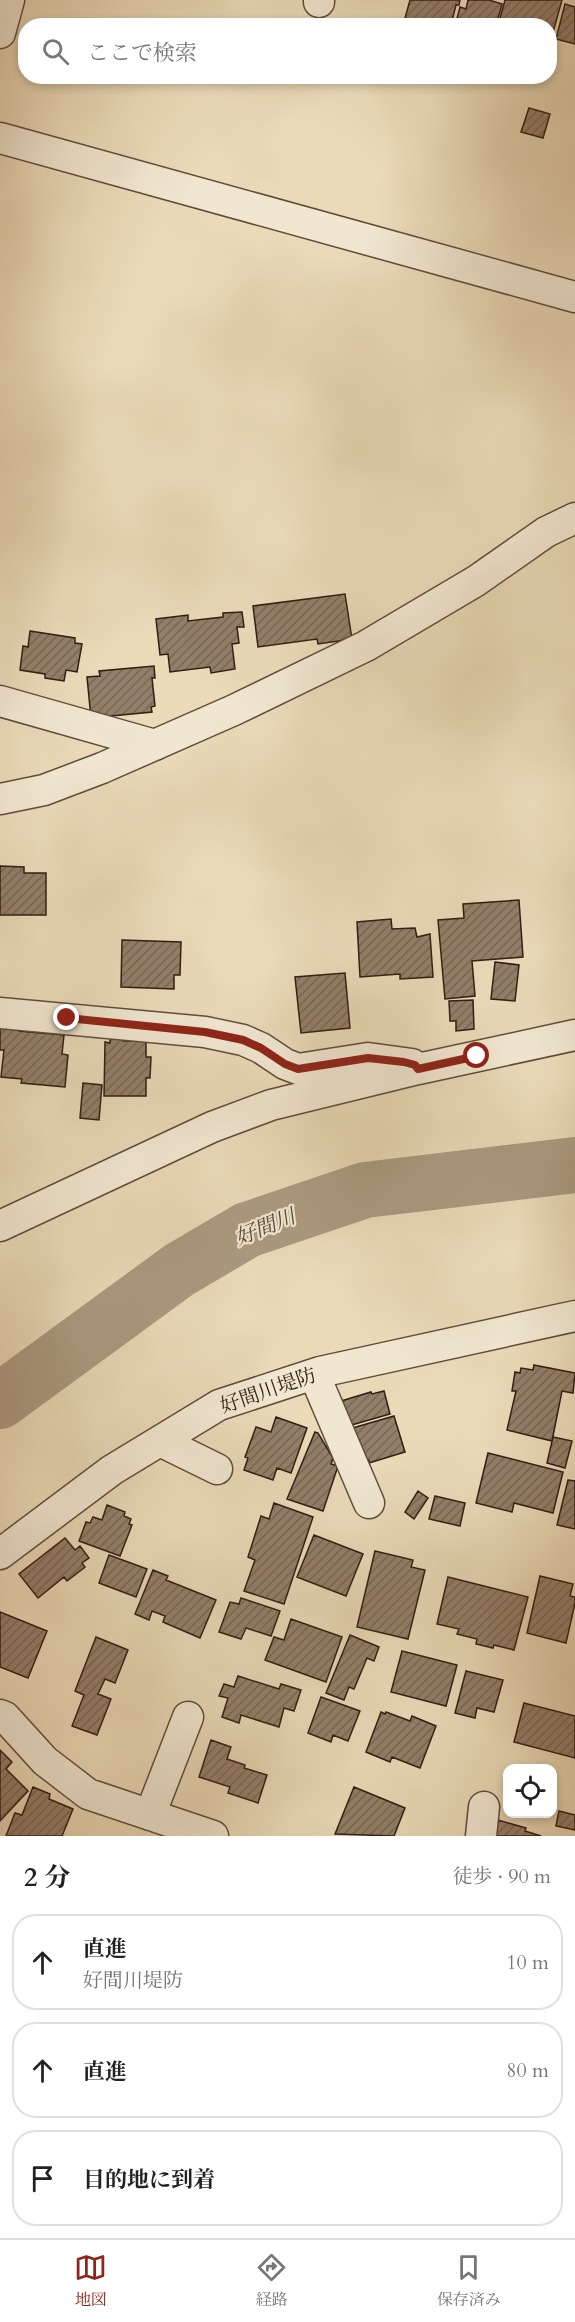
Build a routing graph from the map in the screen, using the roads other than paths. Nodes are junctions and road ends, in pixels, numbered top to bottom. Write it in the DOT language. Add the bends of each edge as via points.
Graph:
graph roads {
  1 [pos="9,0"];
  2 [pos="0,33"];
  3 [pos="0,138"];
  4 [pos="575,297"];
  5 [pos="575,518"];
  6 [pos="0,701"];
  7 [pos="155,745"];
  8 [pos="0,799"];
  9 [pos="0,1013"];
  10 [pos="575,1035"];
  11 [pos="418,1069"];
  12 [pos="0,1226"];
  13 [pos="575,1316"];
  14 [pos="314,1374"];
  15 [pos="160,1441"];
  16 [pos="217,1469"];
  17 [pos="369,1503"];
  18 [pos="0,1554"];
  19 [pos="0,1715"];
  20 [pos="188,1717"];
  21 [pos="150,1815"];
  22 [pos="213,1836"];
  1 -- 2 [label="street"];
  3 -- 4 [label="street"];
  5 -- 7 [label="street" via="546,532 476,581 366,646"];
  6 -- 7 [label="street"];
  7 -- 8 [label="street" via="44,790"];
  9 -- 11 [label="street" via="205,1032 252,1044 298,1069 368,1058 404,1062"];
  10 -- 11 [label="street"];
  11 -- 12 [label="street" via="271,1105 212,1126"];
  13 -- 14 [label="street, 好間川堤防"];
  14 -- 15 [label="street, 好間川堤防" via="219,1405"];
  14 -- 17 [label="street"];
  15 -- 16 [label="street"];
  15 -- 18 [label="street, 好間川堤防" via="112,1470"];
  19 -- 21 [label="street" via="45,1761 88,1794"];
  20 -- 21 [label="street"];
  21 -- 22 [label="street"];
}
